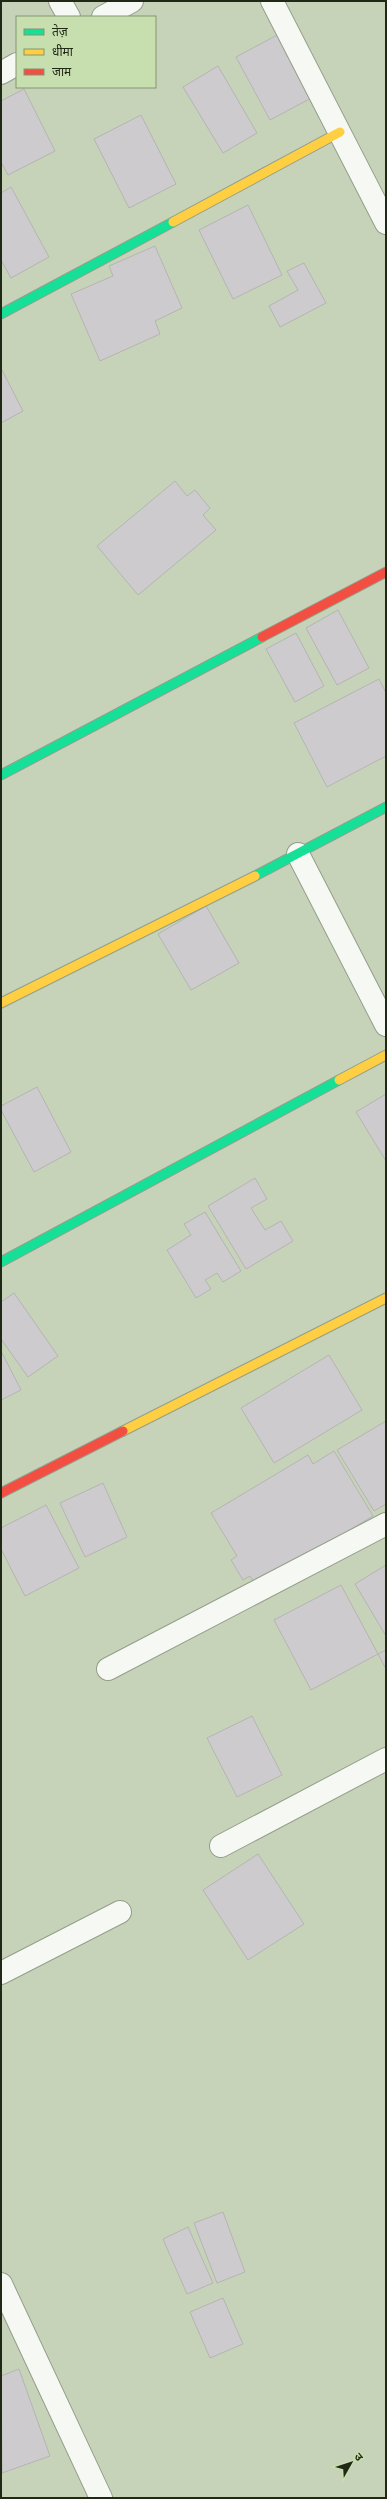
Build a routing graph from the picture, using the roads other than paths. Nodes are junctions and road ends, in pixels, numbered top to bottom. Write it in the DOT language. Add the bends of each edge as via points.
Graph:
graph roads {
  1 [pos="60,1"];
  2 [pos="132,1"];
  3 [pos="272,1"];
  4 [pos="68,16"];
  5 [pos="105,16"];
  6 [pos="16,65"];
  7 [pos="1,73"];
  8 [pos="340,132"];
  9 [pos="386,223"];
  10 [pos="1,314"];
  11 [pos="386,572"];
  12 [pos="1,775"];
  13 [pos="386,807"];
  14 [pos="298,854"];
  15 [pos="1,1003"];
  16 [pos="386,1025"];
  17 [pos="386,1055"];
  18 [pos="1,1262"];
  19 [pos="386,1298"];
  20 [pos="1,1494"];
  21 [pos="386,1524"];
  22 [pos="108,1669"];
  23 [pos="386,1759"];
  24 [pos="221,1846"];
  25 [pos="120,1912"];
  26 [pos="1,1973"];
  27 [pos="1,2284"];
  28 [pos="101,2498"];
  1 -- 4 [label="street"];
  2 -- 5 [label="street"];
  3 -- 8 [label="street"];
  6 -- 7 [label="street"];
  8 -- 9 [label="street"];
  8 -- 10 [label="street"];
  11 -- 12 [label="street"];
  13 -- 14 [label="street"];
  14 -- 15 [label="street"];
  14 -- 16 [label="street"];
  17 -- 18 [label="street"];
  19 -- 20 [label="street"];
  21 -- 22 [label="street"];
  23 -- 24 [label="street"];
  25 -- 26 [label="street"];
  27 -- 28 [label="street"];
}
